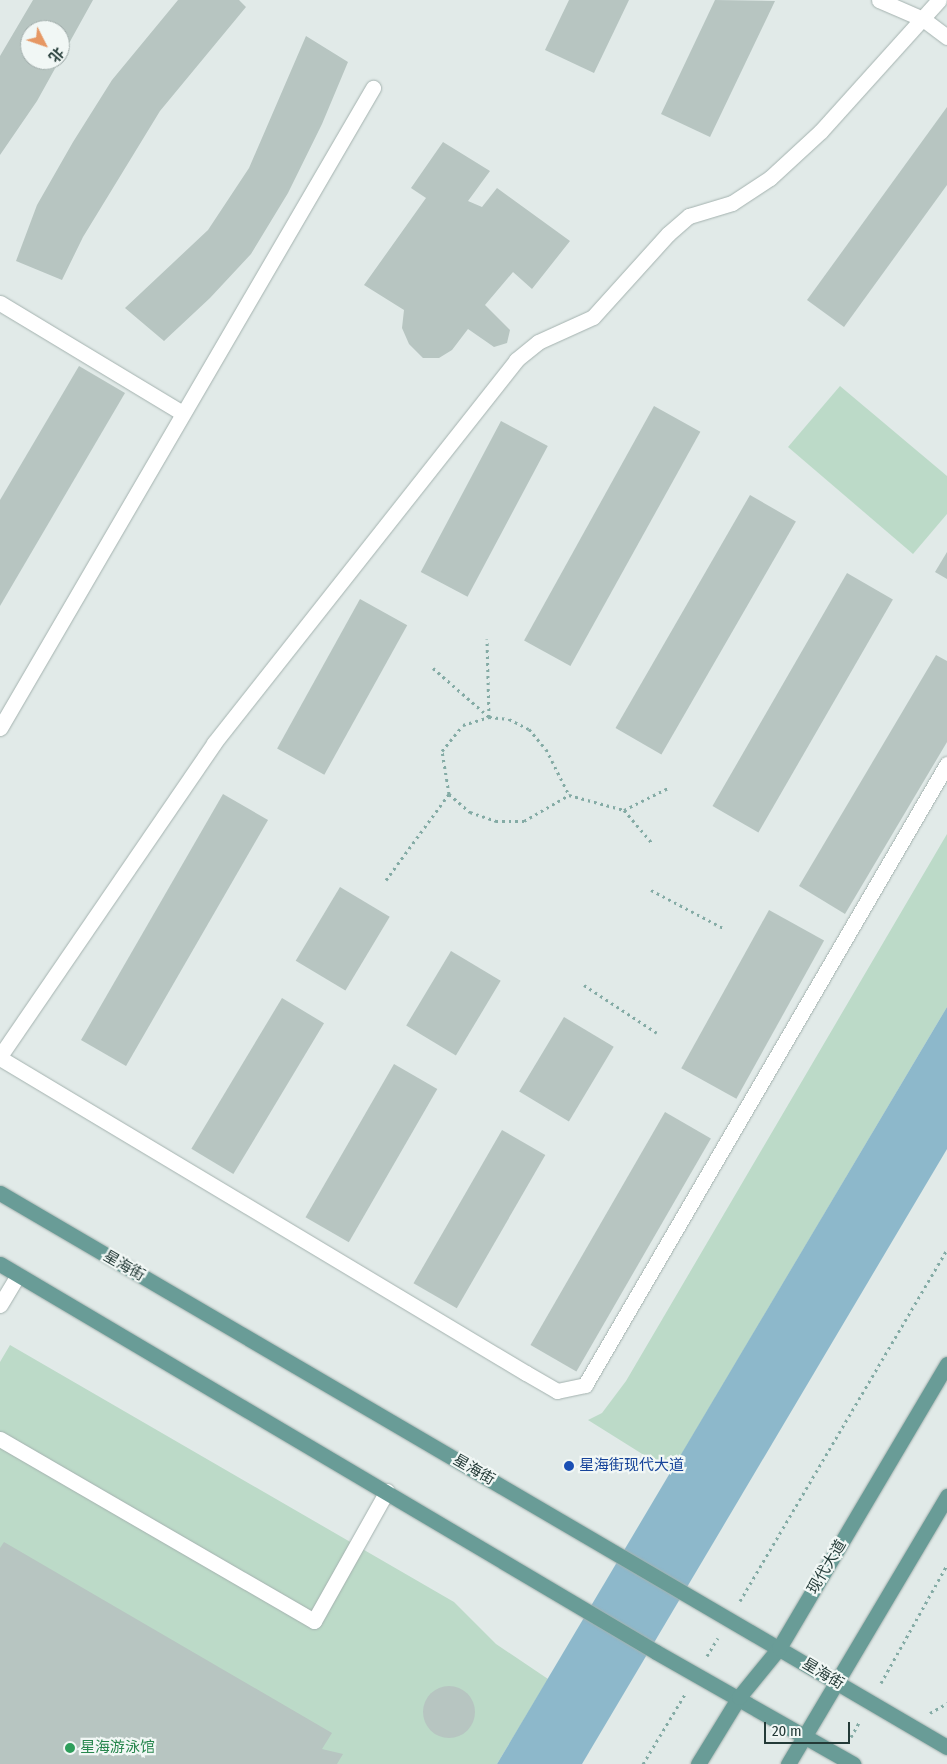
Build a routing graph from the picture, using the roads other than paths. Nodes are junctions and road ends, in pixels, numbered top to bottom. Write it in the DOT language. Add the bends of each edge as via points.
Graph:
graph roads {
  1 [pos="879,0"];
  2 [pos="939,0"];
  3 [pos="923,19"];
  4 [pos="947,38"];
  5 [pos="373,88"];
  6 [pos="0,303"];
  7 [pos="182,413"];
  8 [pos="0,728"];
  9 [pos="947,764"];
  10 [pos="0,1057"];
  11 [pos="0,1193"];
  12 [pos="0,1264"];
  13 [pos="18,1275"];
  14 [pos="0,1305"];
  15 [pos="947,1364"];
  16 [pos="0,1439"];
  17 [pos="387,1491"];
  18 [pos="947,1496"];
  19 [pos="779,1648"];
  20 [pos="837,1682"];
  21 [pos="738,1697"];
  22 [pos="805,1736"];
  23 [pos="947,1747"];
  24 [pos="847,1760"];
  25 [pos="698,1764"];
  26 [pos="788,1764"];
  1 -- 3 [label="street"];
  2 -- 3 [label="street"];
  3 -- 4 [label="street"];
  3 -- 10 [label="street" via="821,131 770,178 732,203 689,216 668,234 593,317 538,342 516,360 214,743"];
  5 -- 7 [label="street"];
  6 -- 7 [label="street"];
  7 -- 8 [label="street"];
  9 -- 10 [label="street" via="585,1385 557,1391"];
  11 -- 19 [label="main road, 星海街"];
  12 -- 13 [label="main road"];
  13 -- 14 [label="street"];
  13 -- 17 [label="main road"];
  15 -- 19 [label="main road, 现代大道"];
  16 -- 17 [label="street" via="314,1621"];
  17 -- 21 [label="main road" via="576,1601 656,1652"];
  18 -- 20 [label="main road"];
  19 -- 20 [label="main road, 星海街"];
  19 -- 21 [label="main road, 现代大道"];
  20 -- 22 [label="main road"];
  20 -- 23 [label="main road, 星海街"];
  21 -- 22 [label="main road"];
  21 -- 25 [label="main road, 现代大道"];
  22 -- 24 [label="main road"];
  22 -- 26 [label="main road"];
}
